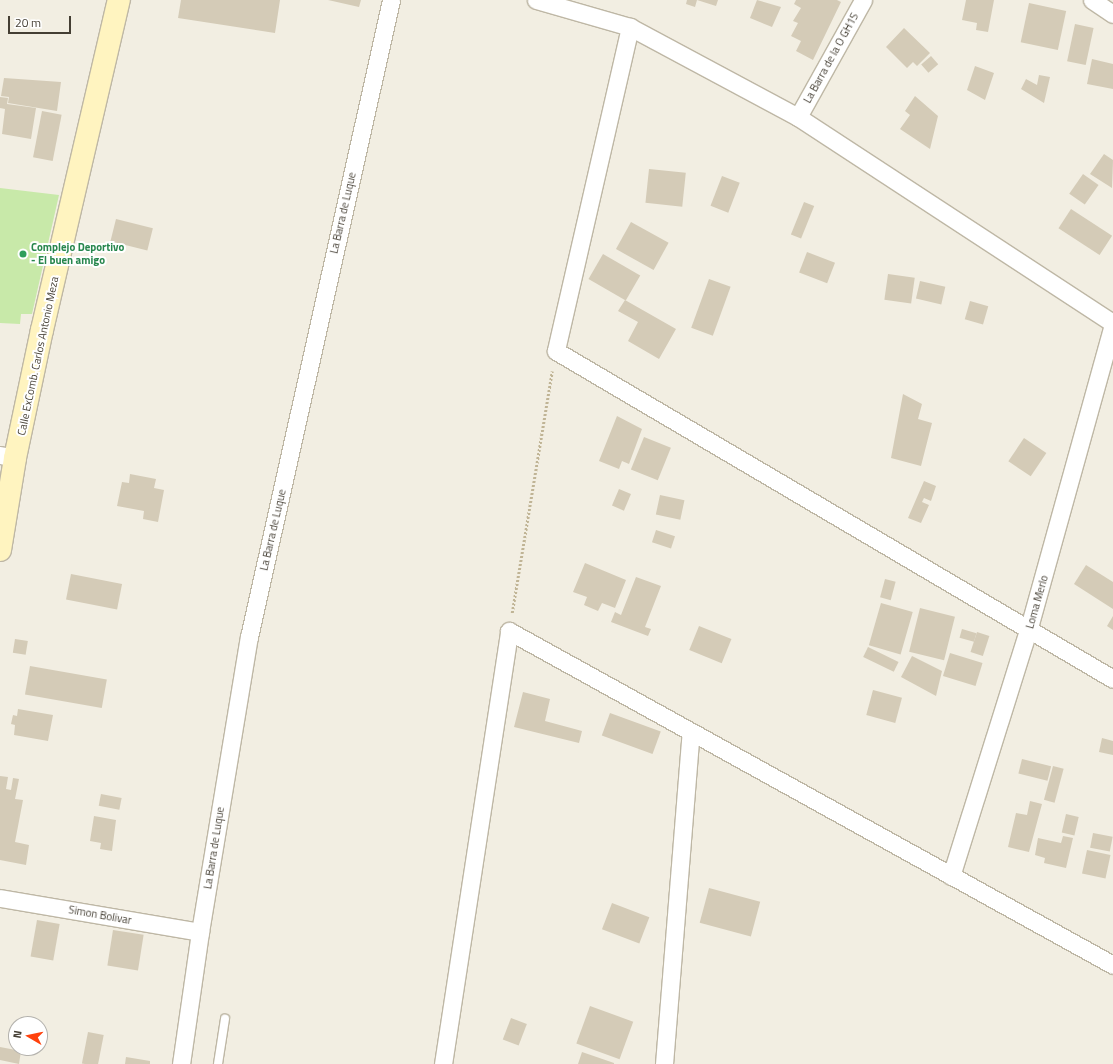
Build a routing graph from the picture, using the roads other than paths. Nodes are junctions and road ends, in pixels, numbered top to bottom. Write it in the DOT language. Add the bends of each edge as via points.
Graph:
graph roads {
  1 [pos="118,0"];
  2 [pos="391,0"];
  3 [pos="536,0"];
  4 [pos="863,0"];
  5 [pos="1092,0"];
  6 [pos="1113,14"];
  7 [pos="630,27"];
  8 [pos="798,117"];
  9 [pos="1113,324"];
  10 [pos="8,457"];
  11 [pos="0,550"];
  12 [pos="1028,631"];
  13 [pos="1113,679"];
  14 [pos="691,732"];
  15 [pos="951,876"];
  16 [pos="0,898"];
  17 [pos="200,932"];
  18 [pos="1113,965"];
  19 [pos="225,1019"];
  20 [pos="181,1064"];
  21 [pos="218,1064"];
  22 [pos="443,1064"];
  23 [pos="664,1064"];
  1 -- 10 [label="street, Calle ExComb. Carlos Antonio Meza"];
  2 -- 17 [label="street, La Barra de Luque" via="249,637"];
  3 -- 7 [label="street"];
  4 -- 8 [label="street, La Barra de la O GH1S"];
  5 -- 6 [label="street"];
  7 -- 8 [label="street"];
  7 -- 12 [label="street" via="556,351"];
  8 -- 9 [label="street"];
  9 -- 12 [label="street, Loma Merlo"];
  10 -- 11 [label="street, Calle ExComb. Carlos Antonio Meza"];
  12 -- 13 [label="street"];
  12 -- 15 [label="street, Loma Merlo"];
  14 -- 15 [label="street"];
  14 -- 22 [label="street" via="509,631"];
  14 -- 23 [label="street"];
  15 -- 18 [label="street"];
  16 -- 17 [label="street, Simon Bolivar"];
  17 -- 20 [label="street, La Barra de Luque"];
  19 -- 21 [label="lane"];
}
